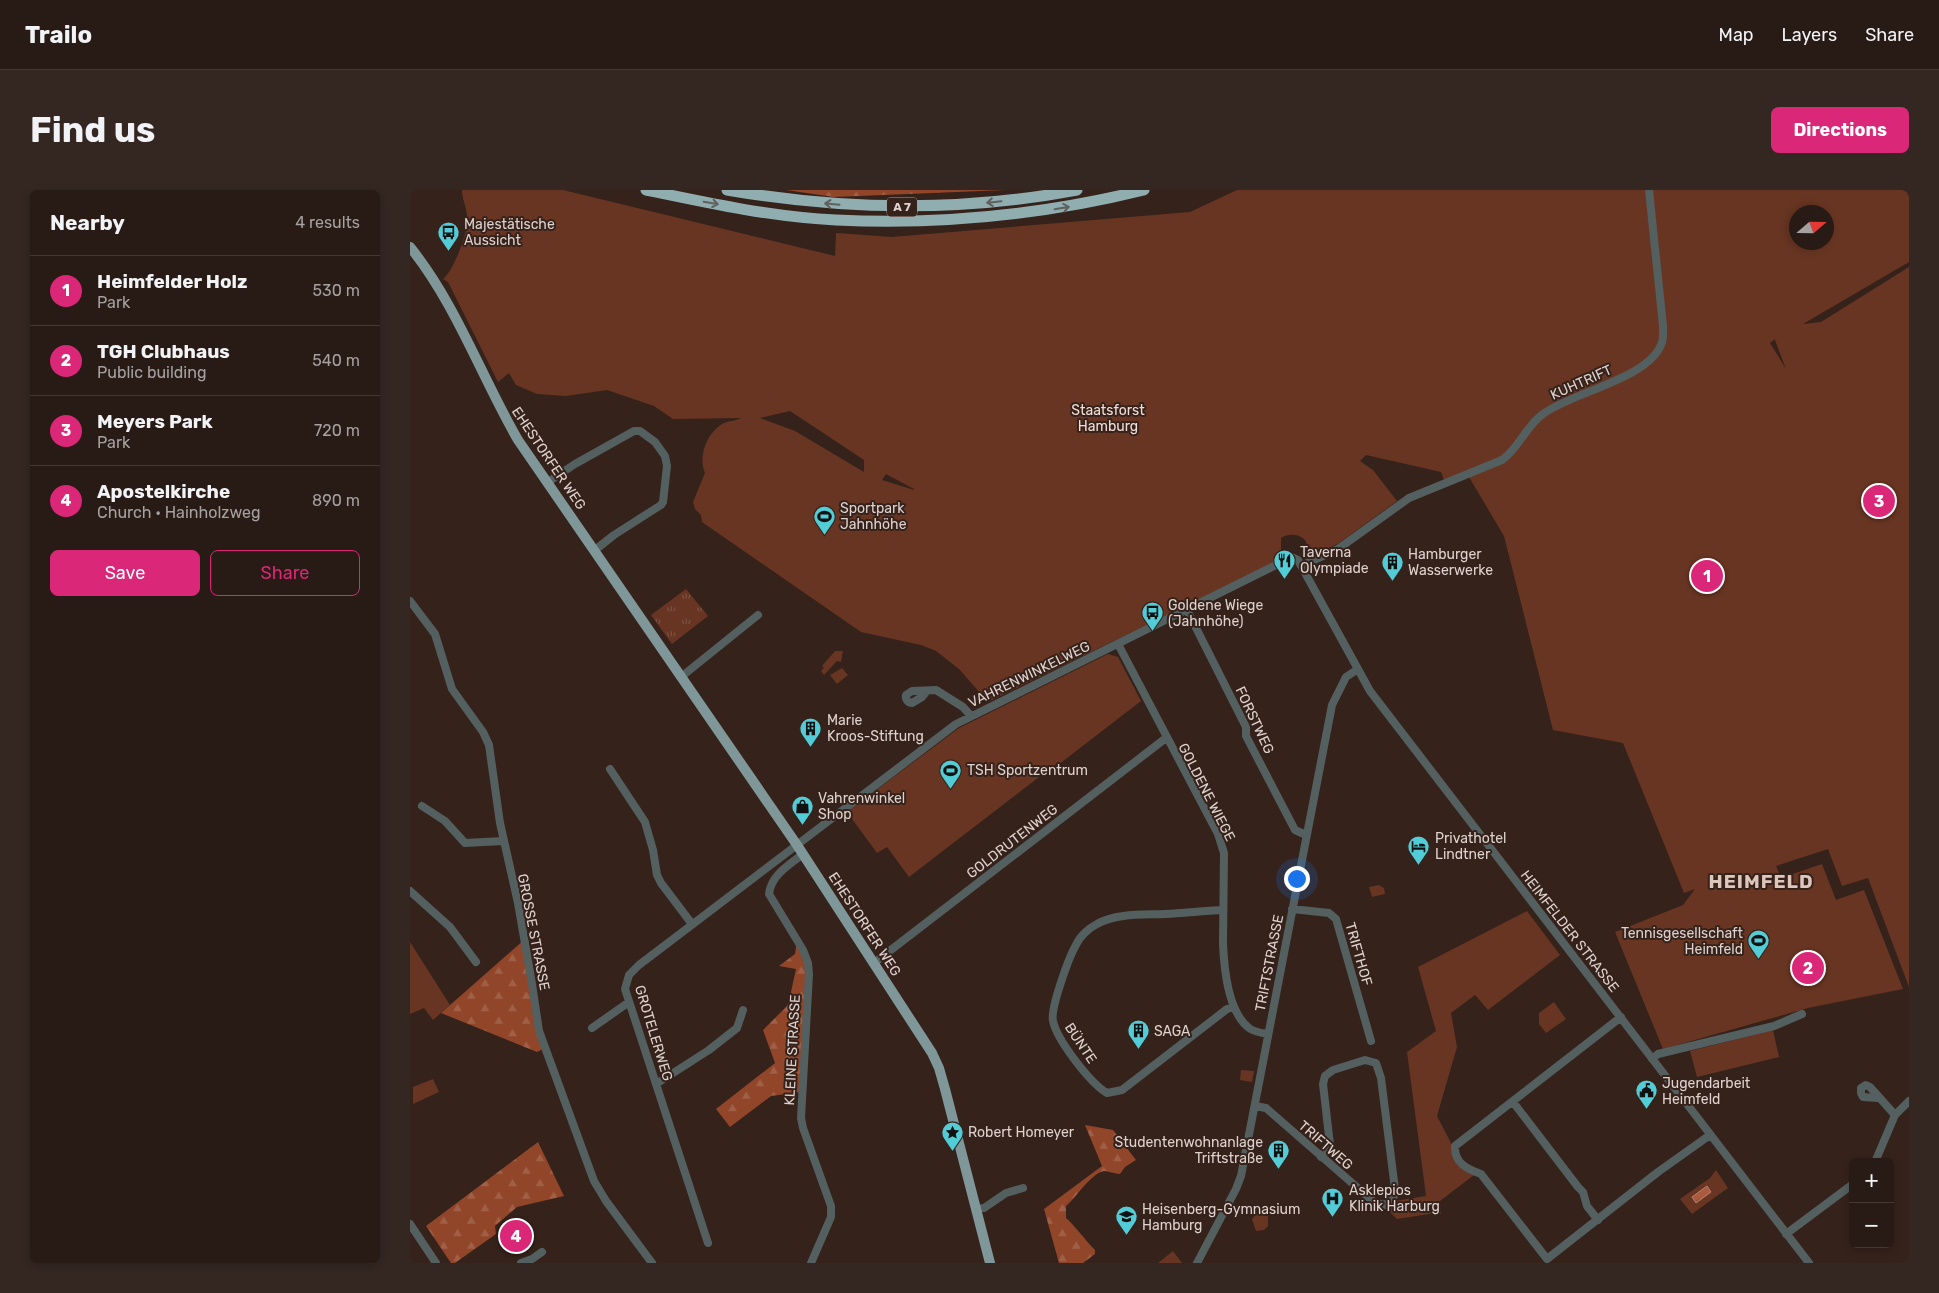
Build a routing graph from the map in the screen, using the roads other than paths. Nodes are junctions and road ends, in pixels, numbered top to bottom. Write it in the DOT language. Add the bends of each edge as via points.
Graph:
graph roads {
  1 [pos="646,190"];
  2 [pos="727,190"];
  3 [pos="1077,190"];
  4 [pos="1144,190"];
  5 [pos="1649,190"];
  6 [pos="410,247"];
  7 [pos="548,482"];
  8 [pos="595,550"];
  9 [pos="1292,557"];
  10 [pos="1301,566"];
  11 [pos="410,601"];
  12 [pos="1187,610"];
  13 [pos="758,616"];
  14 [pos="1118,644"];
  15 [pos="1358,669"];
  16 [pos="681,677"];
  17 [pos="927,691"];
  18 [pos="971,716"];
  19 [pos="1166,738"];
  20 [pos="610,768"];
  21 [pos="422,806"];
  22 [pos="1306,835"];
  23 [pos="503,841"];
  24 [pos="800,850"];
  25 [pos="410,891"];
  26 [pos="1292,909"];
  27 [pos="1222,910"];
  28 [pos="692,924"];
  29 [pos="476,962"];
  30 [pos="874,963"];
  31 [pos="629,1002"];
  32 [pos="1234,1007"];
  33 [pos="743,1010"];
  34 [pos="1802,1014"];
  35 [pos="1621,1017"];
  36 [pos="592,1028"];
  37 [pos="1268,1034"];
  38 [pos="1370,1041"];
  39 [pos="1652,1059"];
  40 [pos="656,1084"];
  41 [pos="1878,1098"];
  42 [pos="1909,1101"];
  43 [pos="1513,1102"];
  44 [pos="1255,1106"];
  45 [pos="1895,1115"];
  46 [pos="1710,1135"];
  47 [pos="1321,1157"];
  48 [pos="1877,1158"];
  49 [pos="1849,1187"];
  50 [pos="1023,1188"];
  51 [pos="976,1209"];
  52 [pos="1598,1220"];
  53 [pos="410,1224"];
  54 [pos="1786,1234"];
  55 [pos="708,1243"];
  56 [pos="542,1252"];
  57 [pos="436,1263"];
  58 [pos="521,1263"];
  59 [pos="652,1263"];
  60 [pos="811,1263"];
  61 [pos="990,1263"];
  62 [pos="1197,1263"];
  63 [pos="1809,1263"];
  1 -- 4 [label="highway, A 7, one-way" via="806,217 916,221 1043,211"];
  3 -- 2 [label="highway, A 7, one-way" via="925,207 835,204"];
  5 -- 10 [label="street, KUHTRIFT" via="1663,320 1662,344 1657,353 1626,376 1542,414 1502,460 1409,498 1338,549"];
  6 -- 7 [label="main road, EHESTORFER WEG" via="436,283 502,413"];
  7 -- 8 [label="main road, EHESTORFER WEG"];
  7 -- 8 [label="street" via="634,431 640,431 659,445 667,466 663,502"];
  8 -- 16 [label="main road, EHESTORFER WEG"];
  9 -- 10 [label="street, HEIMFELDER STRASSE"];
  9 -- 12 [label="street, VAHRENWINKELWEG"];
  10 -- 15 [label="street, HEIMFELDER STRASSE"];
  11 -- 23 [label="street, GROSSE STRASSE" via="435,634 452,690 487,741"];
  12 -- 14 [label="street, VAHRENWINKELWEG"];
  12 -- 22 [label="street, FORSTWEG" via="1246,726 1246,736 1295,830"];
  13 -- 16 [label="street"];
  14 -- 18 [label="street, VAHRENWINKELWEG"];
  14 -- 19 [label="street, GOLDENE WIEGE"];
  15 -- 22 [label="street, TRIFTSTRASSE" via="1342,683 1332,705"];
  15 -- 35 [label="street, HEIMFELDER STRASSE" via="1370,691"];
  16 -- 24 [label="main road, EHESTORFER WEG"];
  17 -- 18 [label="street" via="939,691"];
  18 -- 24 [label="street, VAHRENWINKELWEG" via="956,724"];
  19 -- 27 [label="street, GOLDENE WIEGE" via="1218,834 1224,853"];
  19 -- 30 [label="street, GOLDRUTENWEG"];
  20 -- 28 [label="street" via="646,822 661,883"];
  21 -- 23 [label="street" via="465,842"];
  22 -- 26 [label="street, TRIFTSTRASSE"];
  23 -- 59 [label="street, GROSSE STRASSE" via="518,903 540,1036 594,1181"];
  24 -- 28 [label="street, GROTELERWEG"];
  24 -- 30 [label="main road, EHESTORFER WEG"];
  24 -- 60 [label="street, KLEINE STRASSE" via="776,876 769,894 803,950 809,974 801,1118 831,1217"];
  25 -- 29 [label="street" via="450,927"];
  26 -- 37 [label="street, TRIFTSTRASSE"];
  26 -- 38 [label="street, TRIFTHOF" via="1329,913 1336,919"];
  27 -- 32 [label="street, GOLDENE WIEGE" via="1223,957"];
  27 -- 32 [label="street, BÜNTE" via="1142,915 1098,923 1076,944 1052,1019 1064,1045 1093,1082 1107,1093 1122,1090"];
  28 -- 31 [label="street, GROTELERWEG" via="629,975 625,990"];
  30 -- 51 [label="main road, EHESTORFER WEG" via="939,1068"];
  31 -- 36 [label="street"];
  31 -- 40 [label="street, GROTELERWEG"];
  32 -- 37 [label="street, GOLDENE WIEGE" via="1248,1027"];
  33 -- 40 [label="street" via="737,1028"];
  34 -- 39 [label="street" via="1774,1026 1658,1054"];
  35 -- 39 [label="street, HEIMFELDER STRASSE"];
  35 -- 43 [label="street"];
  37 -- 44 [label="street, TRIFTSTRASSE"];
  39 -- 46 [label="street, HEIMFELDER STRASSE"];
  40 -- 55 [label="street, GROTELERWEG"];
  41 -- 45 [label="street"];
  42 -- 45 [label="street"];
  43 -- 52 [label="street" via="1583,1192 1587,1206"];
  43 -- 52 [label="street" via="1455,1146 1459,1162 1481,1174 1547,1259"];
  44 -- 47 [label="street, TRIFTWEG" via="1266,1108"];
  44 -- 62 [label="street, TRIFTSTRASSE" via="1241,1176"];
  45 -- 48 [label="street"];
  46 -- 52 [label="street"];
  46 -- 54 [label="street, HEIMFELDER STRASSE"];
  47 -- 47 [label="street, TRIFTWEG" via="1330,1145 1325,1076 1365,1060 1373,1062 1379,1068 1381,1078 1395,1196 1381,1206 1375,1203"];
  49 -- 54 [label="street"];
  50 -- 51 [label="street"];
  51 -- 61 [label="main road, EHESTORFER WEG"];
  53 -- 57 [label="street"];
  54 -- 63 [label="street, HEIMFELDER STRASSE"];
  56 -- 58 [label="street"];
}
